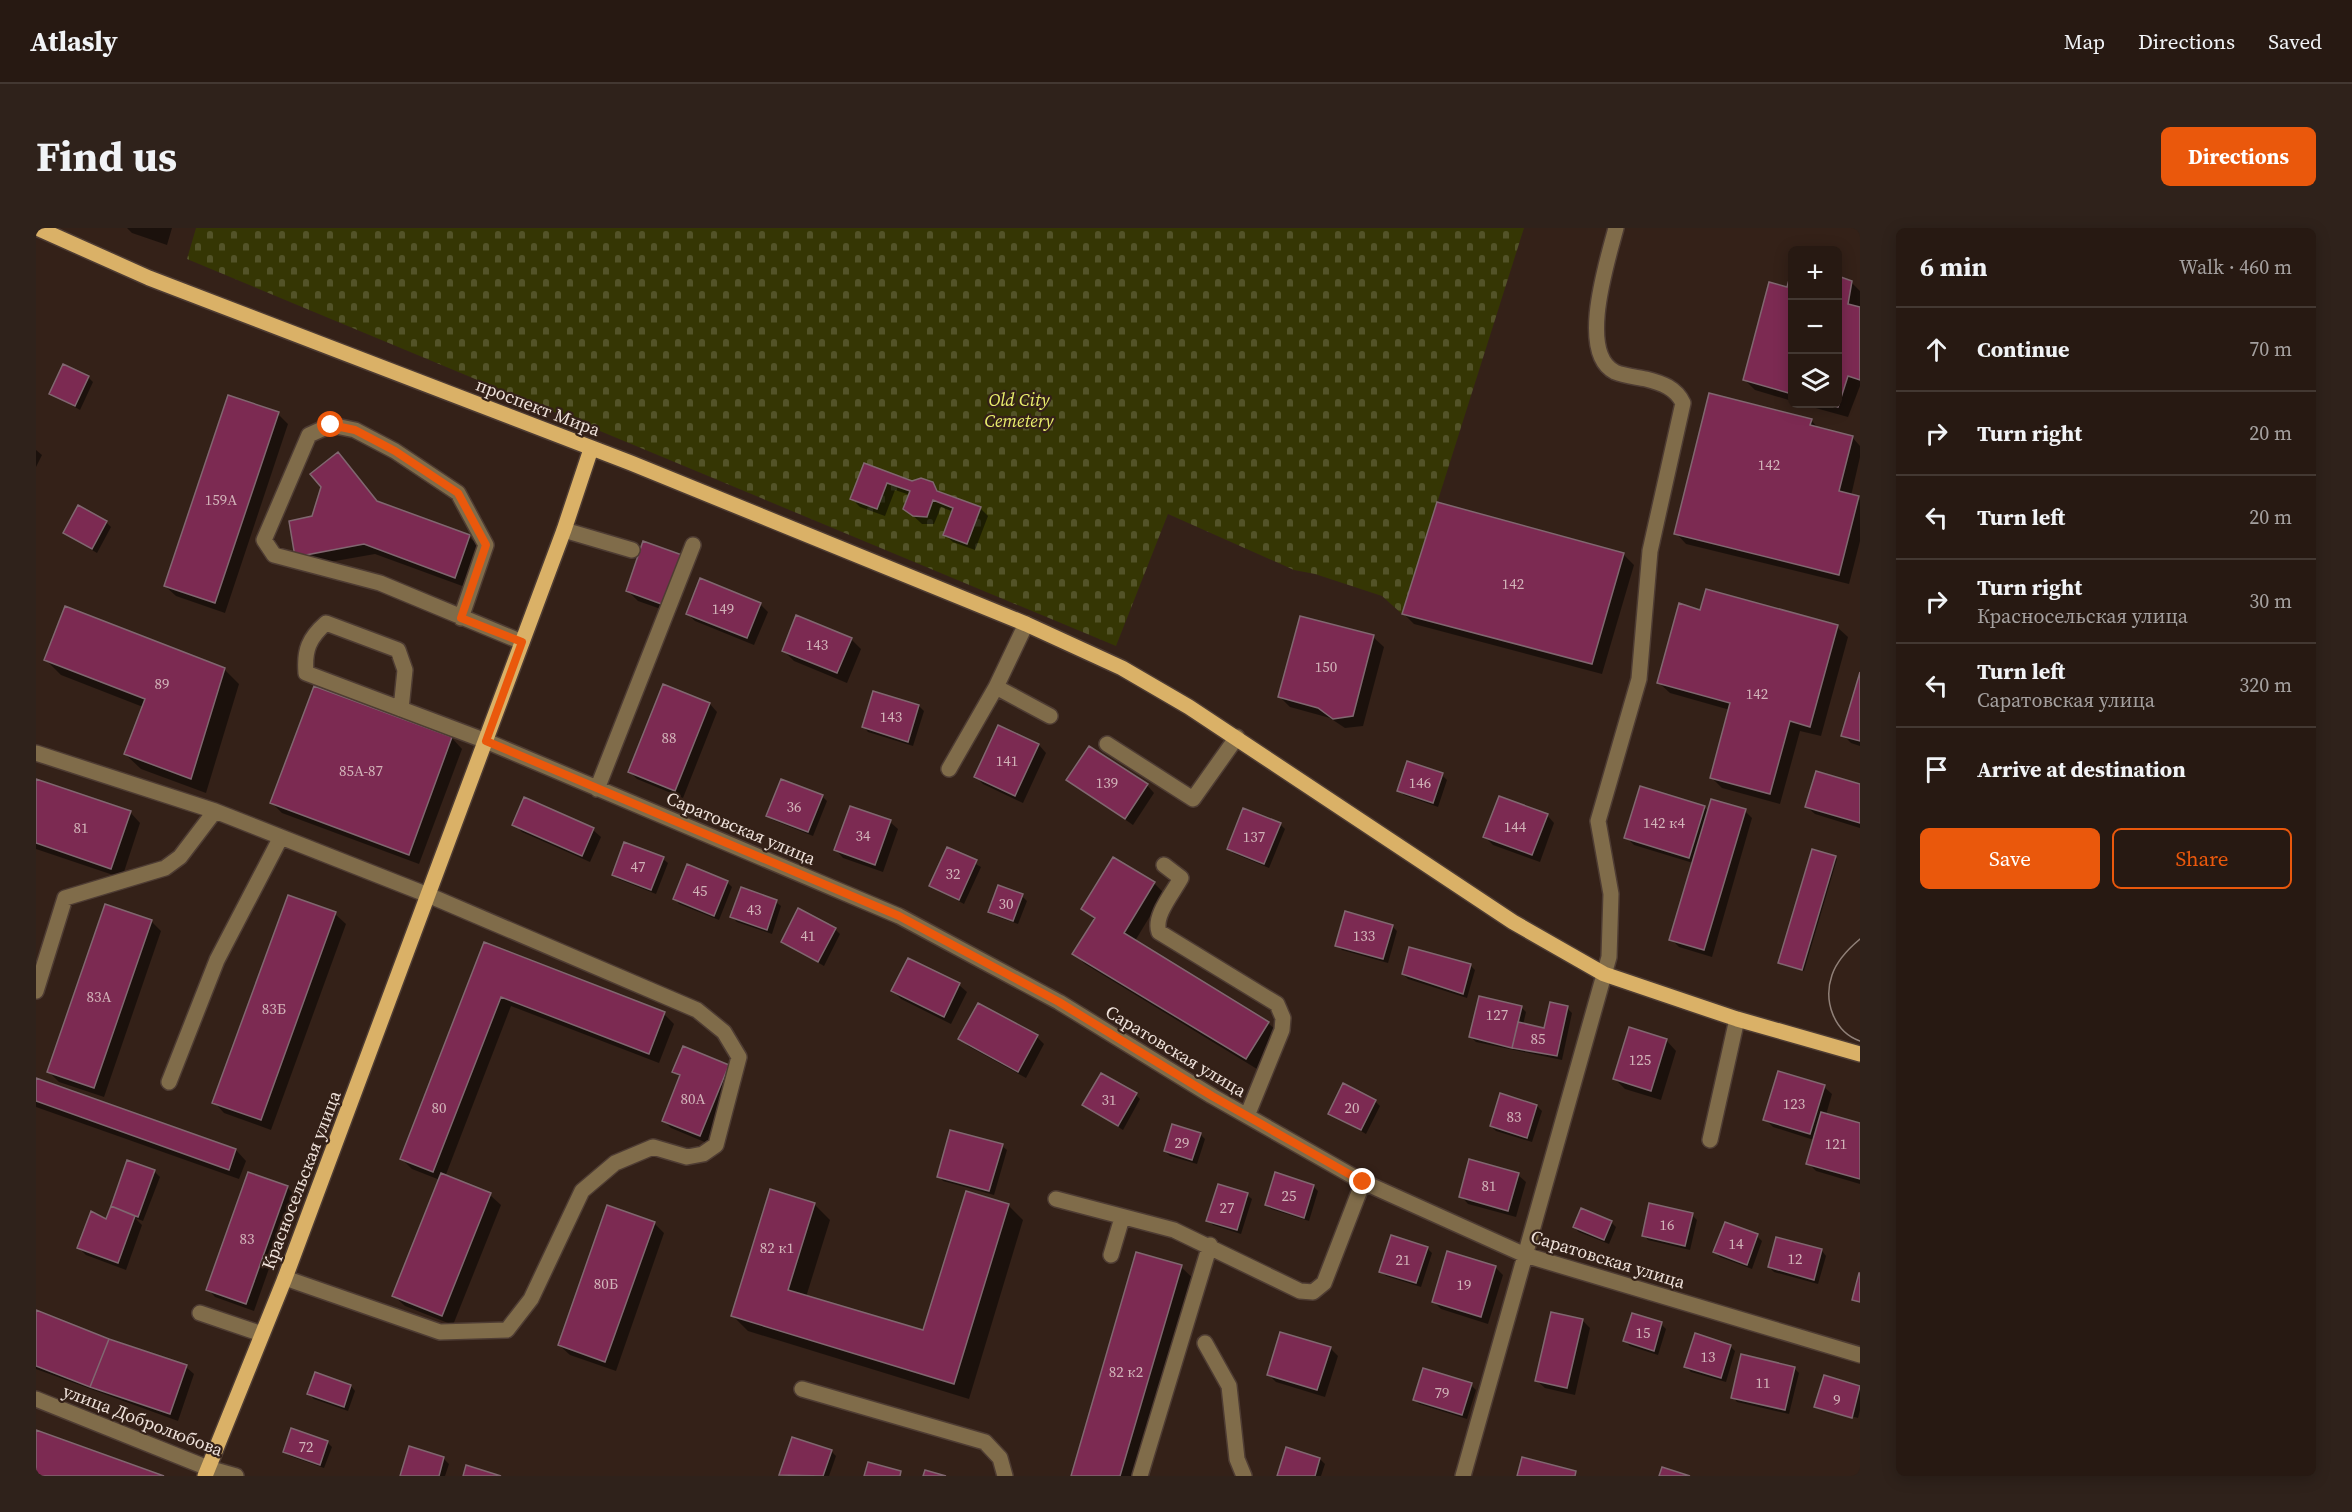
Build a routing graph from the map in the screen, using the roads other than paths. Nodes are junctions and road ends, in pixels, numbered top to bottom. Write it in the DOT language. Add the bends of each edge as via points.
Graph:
graph roads {
  1 [pos="38,228"];
  2 [pos="1616,228"];
  3 [pos="591,449"];
  4 [pos="564,530"];
  5 [pos="693,545"];
  6 [pos="632,550"];
  7 [pos="461,618"];
  8 [pos="1026,624"];
  9 [pos="522,642"];
  10 [pos="996,687"];
  11 [pos="401,708"];
  12 [pos="1050,716"];
  13 [pos="1237,737"];
  14 [pos="486,741"];
  15 [pos="1107,744"];
  16 [pos="36,753"];
  17 [pos="949,769"];
  18 [pos="597,789"];
  19 [pos="215,811"];
  20 [pos="281,837"];
  21 [pos="1164,865"];
  22 [pos="428,895"];
  23 [pos="1604,975"];
  24 [pos="36,991"];
  25 [pos="1737,1019"];
  26 [pos="1860,1054"];
  27 [pos="169,1082"];
  28 [pos="1247,1116"];
  29 [pos="1710,1140"];
  30 [pos="1363,1182"];
  31 [pos="1056,1200"];
  32 [pos="1122,1218"];
  33 [pos="1210,1245"];
  34 [pos="1525,1255"];
  35 [pos="1111,1256"];
  36 [pos="285,1278"];
  37 [pos="200,1313"];
  38 [pos="262,1334"];
  39 [pos="1205,1343"];
  40 [pos="1860,1355"];
  41 [pos="802,1389"];
  42 [pos="36,1399"];
  43 [pos="206,1472"];
  44 [pos="236,1476"];
  45 [pos="1005,1476"];
  46 [pos="1140,1476"];
  47 [pos="1244,1476"];
  48 [pos="1463,1476"];
  1 -- 3 [label="main road, проспект Мира" via="149,278"];
  2 -- 23 [label="street" via="1600,288 1596,338 1599,357 1614,371 1658,382 1678,392 1683,403 1650,551 1639,679 1598,821 1611,894 1609,957"];
  3 -- 4 [label="main road, Красносельская улица"];
  3 -- 8 [label="main road, проспект Мира"];
  4 -- 6 [label="street"];
  4 -- 9 [label="main road, Красносельская улица"];
  5 -- 18 [label="street"];
  7 -- 7 [label="street" via="380,583 274,555 264,540 309,435 331,425 355,430 458,493 486,545"];
  7 -- 9 [label="street"];
  8 -- 10 [label="street"];
  8 -- 13 [label="main road, проспект Мира" via="1122,668"];
  9 -- 14 [label="main road, Красносельская улица"];
  10 -- 12 [label="street"];
  10 -- 17 [label="street"];
  11 -- 14 [label="street, Саратовская улица" via="405,670 398,650 326,623 313,634 304,653 306,673"];
  13 -- 15 [label="street" via="1193,799"];
  13 -- 23 [label="main road, проспект Мира" via="1513,922"];
  14 -- 18 [label="street, Саратовская улица"];
  14 -- 22 [label="main road, Красносельская улица"];
  16 -- 19 [label="street"];
  18 -- 28 [label="street, Саратовская улица" via="899,916 1059,1002"];
  19 -- 20 [label="street"];
  19 -- 24 [label="street" via="180,857 165,868 65,898"];
  20 -- 22 [label="street"];
  20 -- 27 [label="street" via="217,960"];
  21 -- 28 [label="street" via="1181,878 1159,918 1159,932 1276,1004 1282,1018 1282,1030"];
  22 -- 36 [label="main road, Красносельская улица"];
  22 -- 36 [label="street" via="697,1010 724,1032 739,1057 716,1145 703,1154 687,1157 653,1147 615,1163 582,1191 531,1299 507,1330 440,1332"];
  23 -- 25 [label="main road, проспект Мира"];
  23 -- 34 [label="street"];
  25 -- 26 [label="main road, проспект Мира"];
  25 -- 29 [label="street"];
  28 -- 30 [label="street, Саратовская улица"];
  30 -- 33 [label="street" via="1324,1283 1313,1292 1300,1291"];
  30 -- 34 [label="street, Саратовская улица"];
  31 -- 32 [label="street"];
  32 -- 33 [label="street" via="1174,1230"];
  32 -- 35 [label="street"];
  33 -- 46 [label="street"];
  34 -- 40 [label="street, Саратовская улица"];
  34 -- 48 [label="street"];
  36 -- 38 [label="main road, Красносельская улица"];
  37 -- 38 [label="street"];
  38 -- 43 [label="main road, Красносельская улица"];
  39 -- 47 [label="street" via="1228,1386 1237,1459"];
  41 -- 45 [label="street" via="985,1442 1000,1458"];
  42 -- 43 [label="street, улица Добролюбова"];
  43 -- 44 [label="street, улица Добролюбова"];
}
